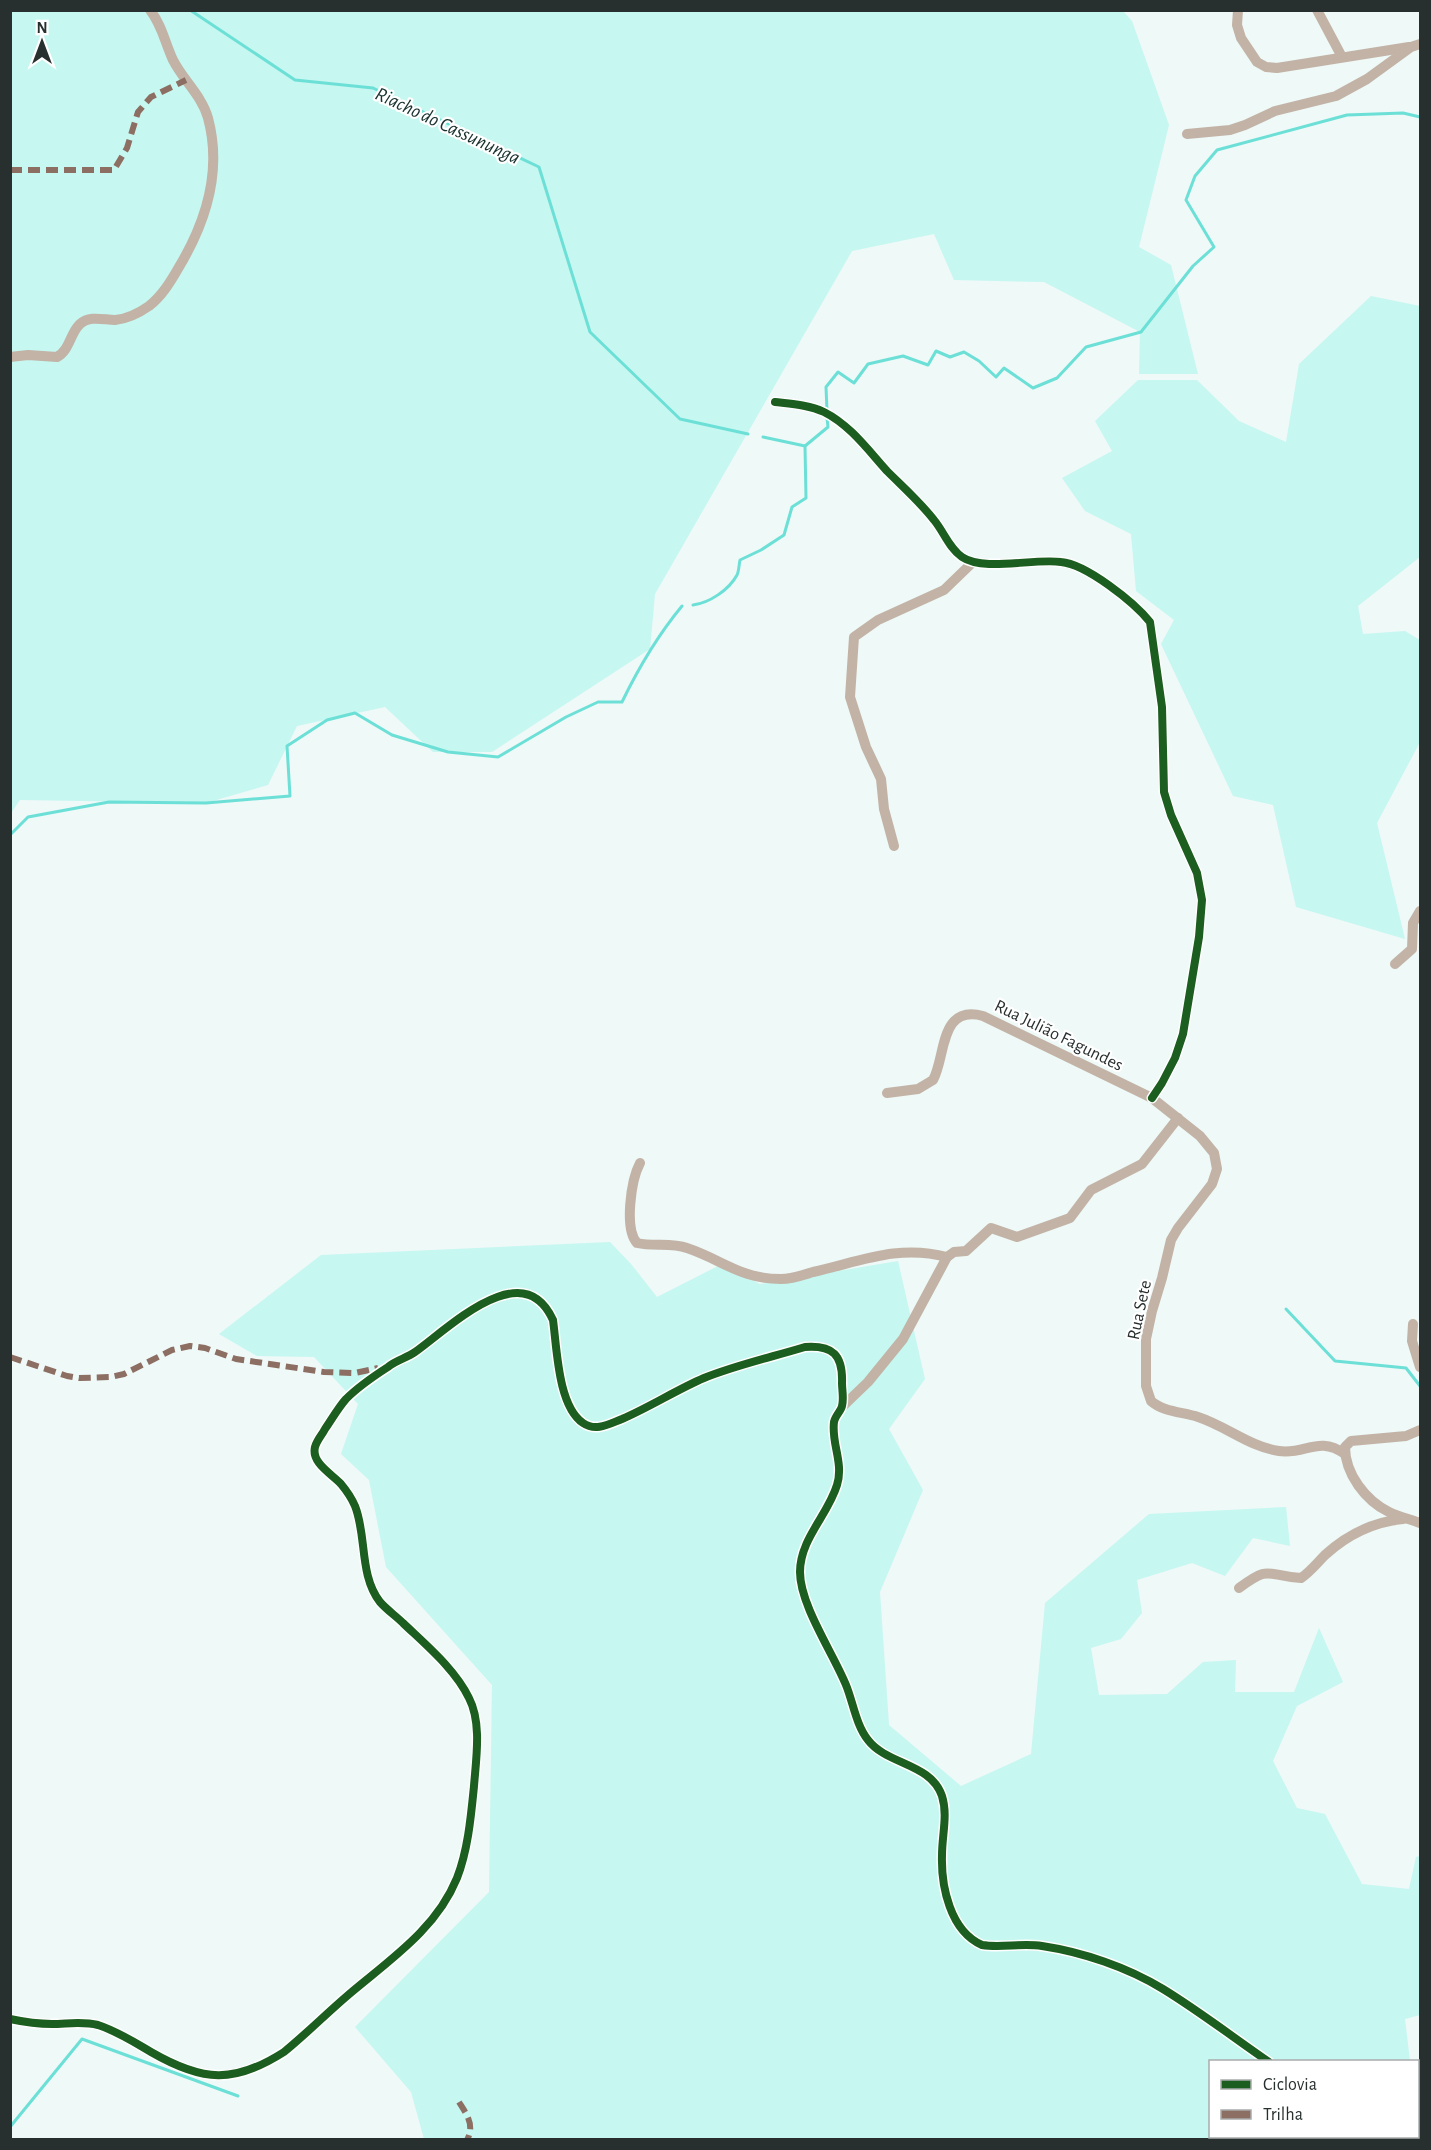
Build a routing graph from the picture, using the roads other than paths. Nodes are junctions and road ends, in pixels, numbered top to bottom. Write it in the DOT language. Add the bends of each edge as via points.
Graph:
graph roads {
  1 [pos="150,10"];
  2 [pos="1238,10"];
  3 [pos="1317,10"];
  4 [pos="1416,46"];
  5 [pos="1342,57"];
  6 [pos="1187,134"];
  7 [pos="10,357"];
  8 [pos="775,402"];
  9 [pos="973,561"];
  10 [pos="894,846"];
  11 [pos="1420,911"];
  12 [pos="1395,964"];
  13 [pos="888,1093"];
  14 [pos="1152,1098"];
  15 [pos="1178,1118"];
  16 [pos="640,1163"];
  17 [pos="947,1257"];
  18 [pos="1413,1324"];
  19 [pos="1420,1367"];
  20 [pos="842,1407"];
  21 [pos="1420,1430"];
  22 [pos="1345,1454"];
  23 [pos="1406,1519"];
  24 [pos="1420,1523"];
  25 [pos="1239,1588"];
  26 [pos="10,2019"];
  27 [pos="1268,2060"];
  1 -- 7 [label="street" via="174,62 208,118 212,164 202,223 168,285 146,308 124,319 84,321 57,357"];
  2 -- 5 [label="street" via="1236,25 1241,38 1257,62 1266,67"];
  3 -- 5 [label="street"];
  4 -- 5 [label="street"];
  4 -- 6 [label="street" via="1336,96 1275,111 1230,130"];
  8 -- 9 [label="street" via="811,407 839,422 934,519 954,549"];
  9 -- 10 [label="street" via="944,590 878,620 854,637 849,697 881,779"];
  9 -- 14 [label="street" via="1061,561 1076,566 1144,614 1152,626 1162,707 1164,792 1197,873 1202,900 1183,1034 1175,1058"];
  11 -- 12 [label="street" via="1413,923 1412,949"];
  13 -- 14 [label="street, Rua Julião Fagundes" via="918,1089 933,1080 949,1029 956,1021 974,1014"];
  14 -- 15 [label="street, Rua Sete"];
  15 -- 17 [label="street" via="1142,1164 1091,1190 1070,1218 1017,1237 991,1228 966,1251"];
  15 -- 22 [label="street, Rua Sete" via="1210,1146 1217,1170 1212,1184 1168,1247 1146,1339 1146,1386 1151,1401 1200,1417 1268,1449 1286,1452 1329,1446"];
  16 -- 17 [label="street" via="632,1187 630,1226 635,1242 640,1244 686,1247 745,1274 784,1279 868,1256 929,1252"];
  17 -- 20 [label="street" via="903,1339 874,1376"];
  18 -- 19 [label="street" via="1412,1341"];
  20 -- 26 [label="street" via="842,1363 830,1350 819,1346 706,1377 601,1427 585,1424 574,1416 566,1401 549,1311 526,1293 483,1303 409,1356 390,1365 344,1402 317,1441 315,1453 317,1461 353,1502 370,1582 380,1601 459,1681 471,1700 476,1756 471,1814 462,1865 451,1892 414,1940 285,2052 237,2075 182,2068 99,2026"];
  20 -- 27 [label="street" via="834,1422 839,1478 804,1549 801,1583 867,1739 938,1786 945,1814 943,1879 960,1928 982,1945 1056,1948 1136,1975 1162,1988"];
  21 -- 22 [label="street" via="1406,1436 1351,1441"];
  22 -- 23 [label="street" via="1359,1486 1371,1501"];
  23 -- 24 [label="street"];
  23 -- 25 [label="street" via="1379,1523 1351,1536 1301,1578 1258,1574"];
}
